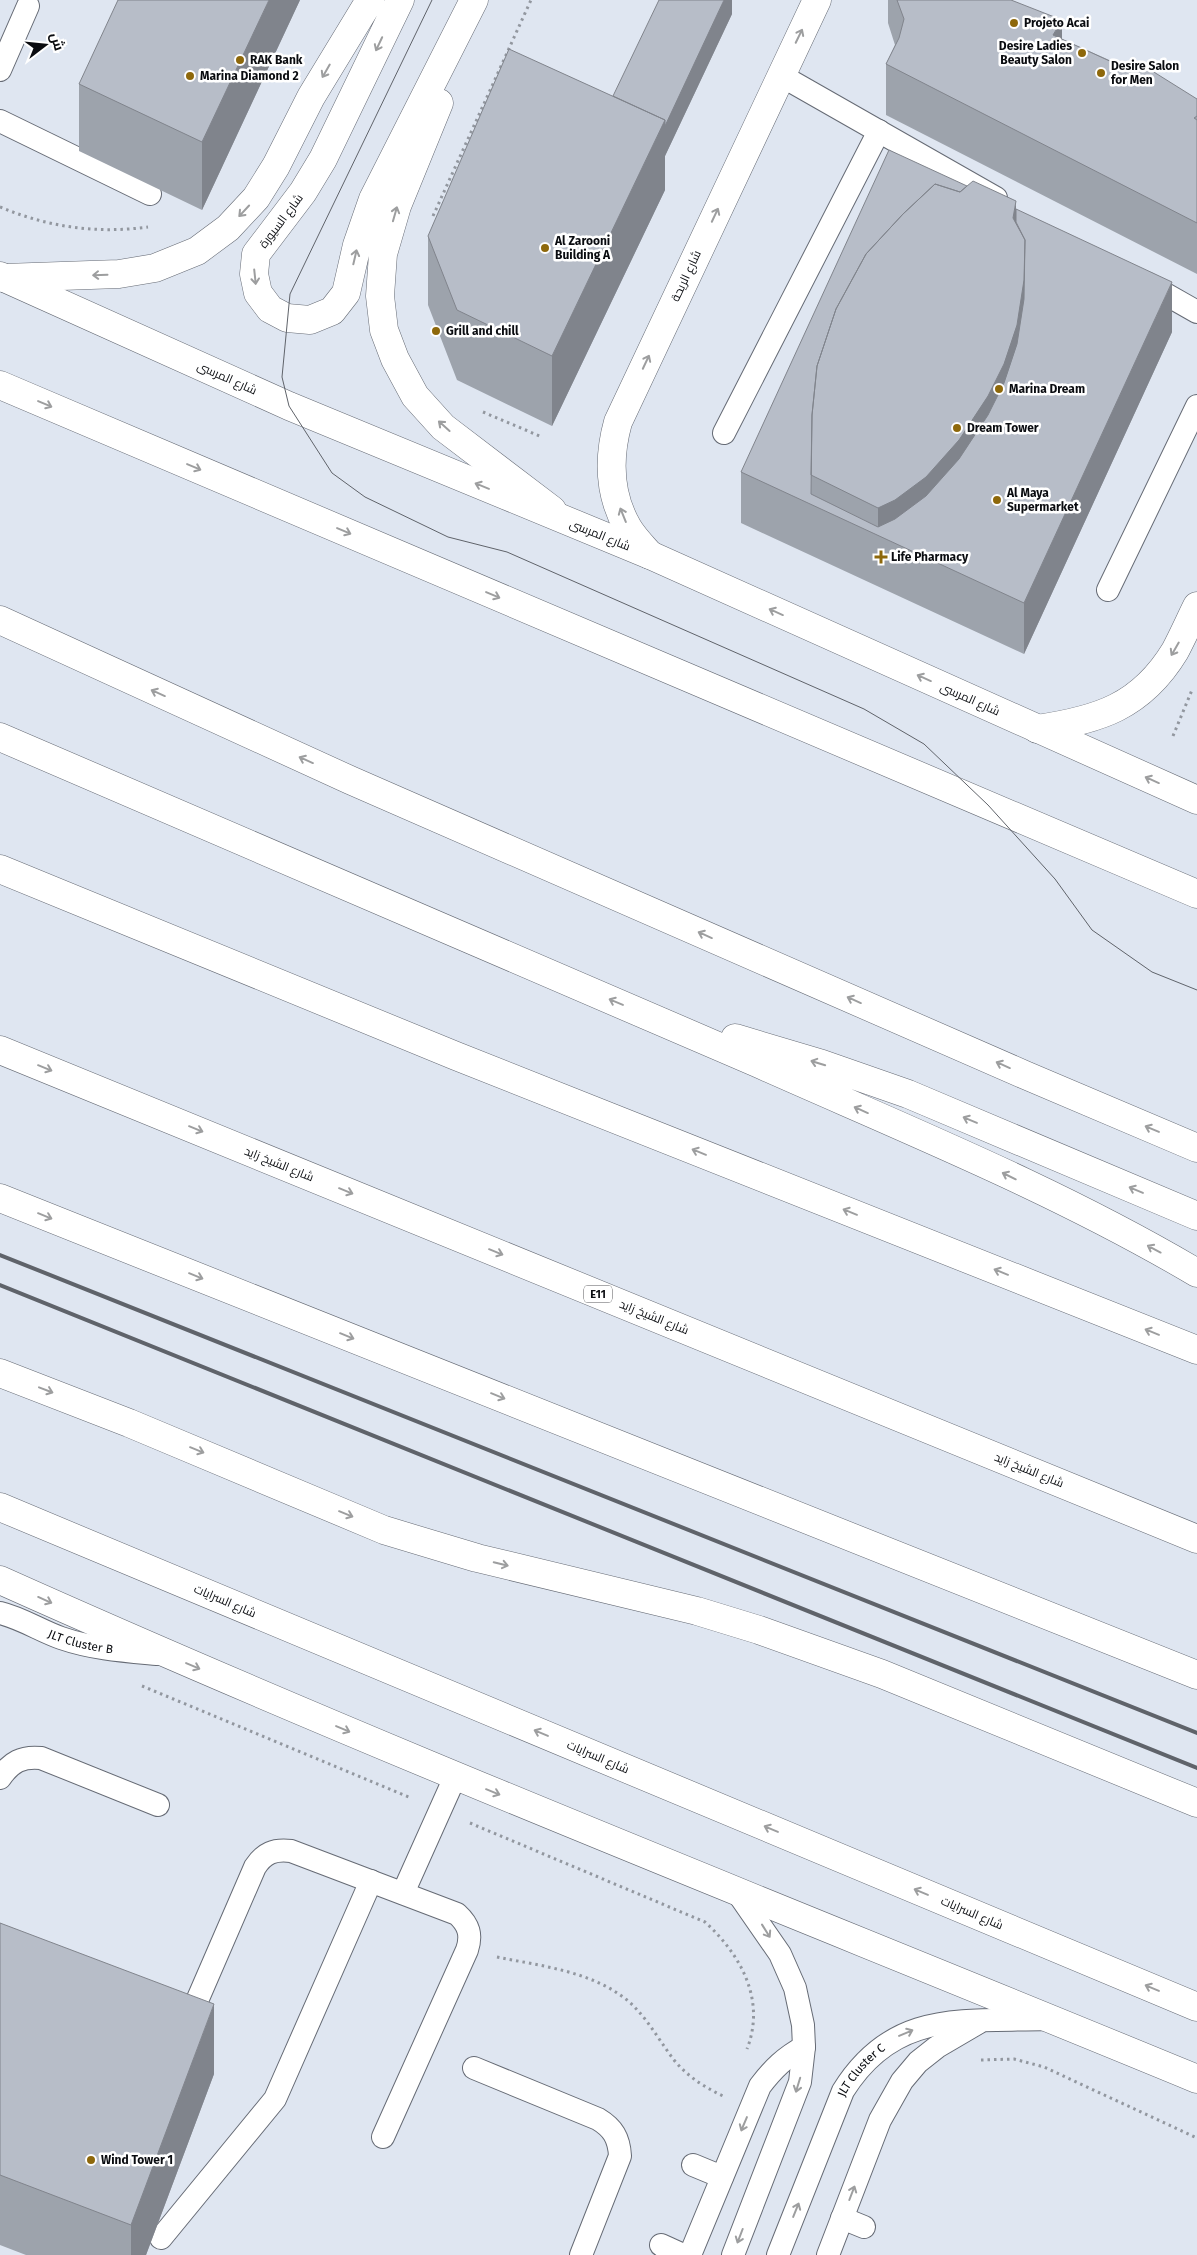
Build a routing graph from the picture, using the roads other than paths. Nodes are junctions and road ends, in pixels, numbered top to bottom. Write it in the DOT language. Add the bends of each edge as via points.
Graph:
graph roads {
  1 [pos="370,0"];
  2 [pos="400,0"];
  3 [pos="474,0"];
  4 [pos="817,0"];
  5 [pos="28,6"];
  6 [pos="453,44"];
  7 [pos="0,70"];
  8 [pos="780,75"];
  9 [pos="0,121"];
  10 [pos="879,132"];
  11 [pos="150,194"];
  12 [pos="1017,210"];
  13 [pos="1128,273"];
  14 [pos="2,277"];
  15 [pos="1197,312"];
  16 [pos="0,385"];
  17 [pos="1197,406"];
  18 [pos="724,433"];
  19 [pos="565,520"];
  20 [pos="650,556"];
  21 [pos="1108,590"];
  22 [pos="1197,606"];
  23 [pos="0,620"];
  24 [pos="1037,729"];
  25 [pos="0,737"];
  26 [pos="1197,800"];
  27 [pos="0,869"];
  28 [pos="1197,894"];
  29 [pos="646,1014"];
  30 [pos="0,1050"];
  31 [pos="1197,1148"];
  32 [pos="0,1198"];
  33 [pos="1197,1216"];
  34 [pos="1197,1273"];
  35 [pos="1197,1350"];
  36 [pos="0,1373"];
  37 [pos="1,1509"];
  38 [pos="1197,1539"];
  39 [pos="0,1580"];
  40 [pos="1,1614"];
  41 [pos="165,1654"];
  42 [pos="1197,1675"];
  43 [pos="455,1777"];
  44 [pos="0,1778"];
  45 [pos="1197,1803"];
  46 [pos="158,1805"];
  47 [pos="371,1881"];
  48 [pos="737,1892"];
  49 [pos="403,1893"];
  50 [pos="1197,2007"];
  51 [pos="190,2017"];
  52 [pos="1048,2019"];
  53 [pos="981,2021"];
  54 [pos="804,2047"];
  55 [pos="474,2068"];
  56 [pos="1196,2079"];
  57 [pos="384,2137"];
  58 [pos="694,2165"];
  59 [pos="722,2177"];
  60 [pos="842,2218"];
  61 [pos="864,2227"];
  62 [pos="161,2238"];
  63 [pos="661,2245"];
  64 [pos="581,2255"];
  65 [pos="683,2255"];
  66 [pos="690,2255"];
  67 [pos="733,2255"];
  68 [pos="778,2255"];
  69 [pos="828,2255"];
  1 -- 14 [label="main road, one-way" via="315,89 276,166 256,198 228,228 197,251 155,268 120,274"];
  2 -- 6 [label="main road, شارع السيورة, one-way" via="324,159 281,224 256,254 254,274 258,293 270,309 287,318 310,320 332,311 346,293 357,245 374,199"];
  3 -- 6 [label="main road, شارع السيورة"];
  8 -- 4 [label="main road, شارع الريحة, one-way"];
  5 -- 7 [label="lane"];
  19 -- 6 [label="main road, شارع السيورة, one-way" via="444,427 415,396 384,330 380,296 383,254 397,206 438,106"];
  8 -- 10 [label="lane"];
  20 -- 8 [label="main road, شارع الريحة, one-way" via="628,528 615,496 610,461 618,422"];
  9 -- 11 [label="lane"];
  10 -- 12 [label="lane"];
  10 -- 18 [label="lane"];
  13 -- 15 [label="lane"];
  19 -- 14 [label="main road, شارع المرسى, one-way" via="289,406"];
  16 -- 28 [label="main road, one-way"];
  17 -- 21 [label="lane"];
  19 -- 20 [label="main road, شارع المرسى"];
  24 -- 20 [label="main road, شارع المرسى, one-way"];
  22 -- 24 [label="main road, one-way" via="1175,651 1148,687 1113,711 1077,723"];
  31 -- 23 [label="main road, one-way" via="350,780"];
  26 -- 24 [label="main road, شارع المرسى, one-way"];
  29 -- 25 [label="main road, one-way"];
  35 -- 27 [label="main road, one-way" via="465,1060"];
  33 -- 29 [label="main road, one-way" via="908,1094 822,1064"];
  34 -- 29 [label="main road, one-way" via="1116,1228 1002,1172"];
  30 -- 38 [label="main road, شارع الشيخ زايد / E11, one-way"];
  32 -- 42 [label="main road, one-way"];
  36 -- 45 [label="main road, one-way" via="129,1422 384,1530 477,1558 697,1611 759,1630 882,1674"];
  50 -- 37 [label="main road, شارع السرايات, one-way"];
  39 -- 41 [label="main road, one-way"];
  40 -- 41 [label="lane, JLT Cluster B" via="84,1645"];
  41 -- 43 [label="main road, one-way"];
  43 -- 48 [label="main road, one-way"];
  43 -- 49 [label="lane"];
  44 -- 46 [label="lane" via="16,1760 41,1758"];
  47 -- 49 [label="lane"];
  47 -- 51 [label="lane" via="291,1852 275,1851 261,1858"];
  47 -- 62 [label="lane" via="275,2099"];
  48 -- 52 [label="main road"];
  48 -- 54 [label="lane, one-way" via="780,1954 795,1988"];
  49 -- 57 [label="lane" via="457,1914 464,1920 470,1940"];
  52 -- 53 [label="lane, JLT Cluster C"];
  52 -- 56 [label="main road"];
  60 -- 53 [label="lane, one-way" via="880,2120 902,2081 937,2047"];
  68 -- 53 [label="lane, JLT Cluster C, one-way" via="843,2091 855,2072 869,2056 894,2038 922,2026"];
  54 -- 59 [label="lane, one-way" via="773,2068 760,2086"];
  54 -- 67 [label="lane, one-way" via="800,2082"];
  55 -- 64 [label="lane" via="598,2119 615,2133 620,2156"];
  58 -- 59 [label="lane"];
  59 -- 66 [label="lane"];
  60 -- 61 [label="lane"];
  60 -- 69 [label="lane"];
  63 -- 65 [label="lane"];
}
